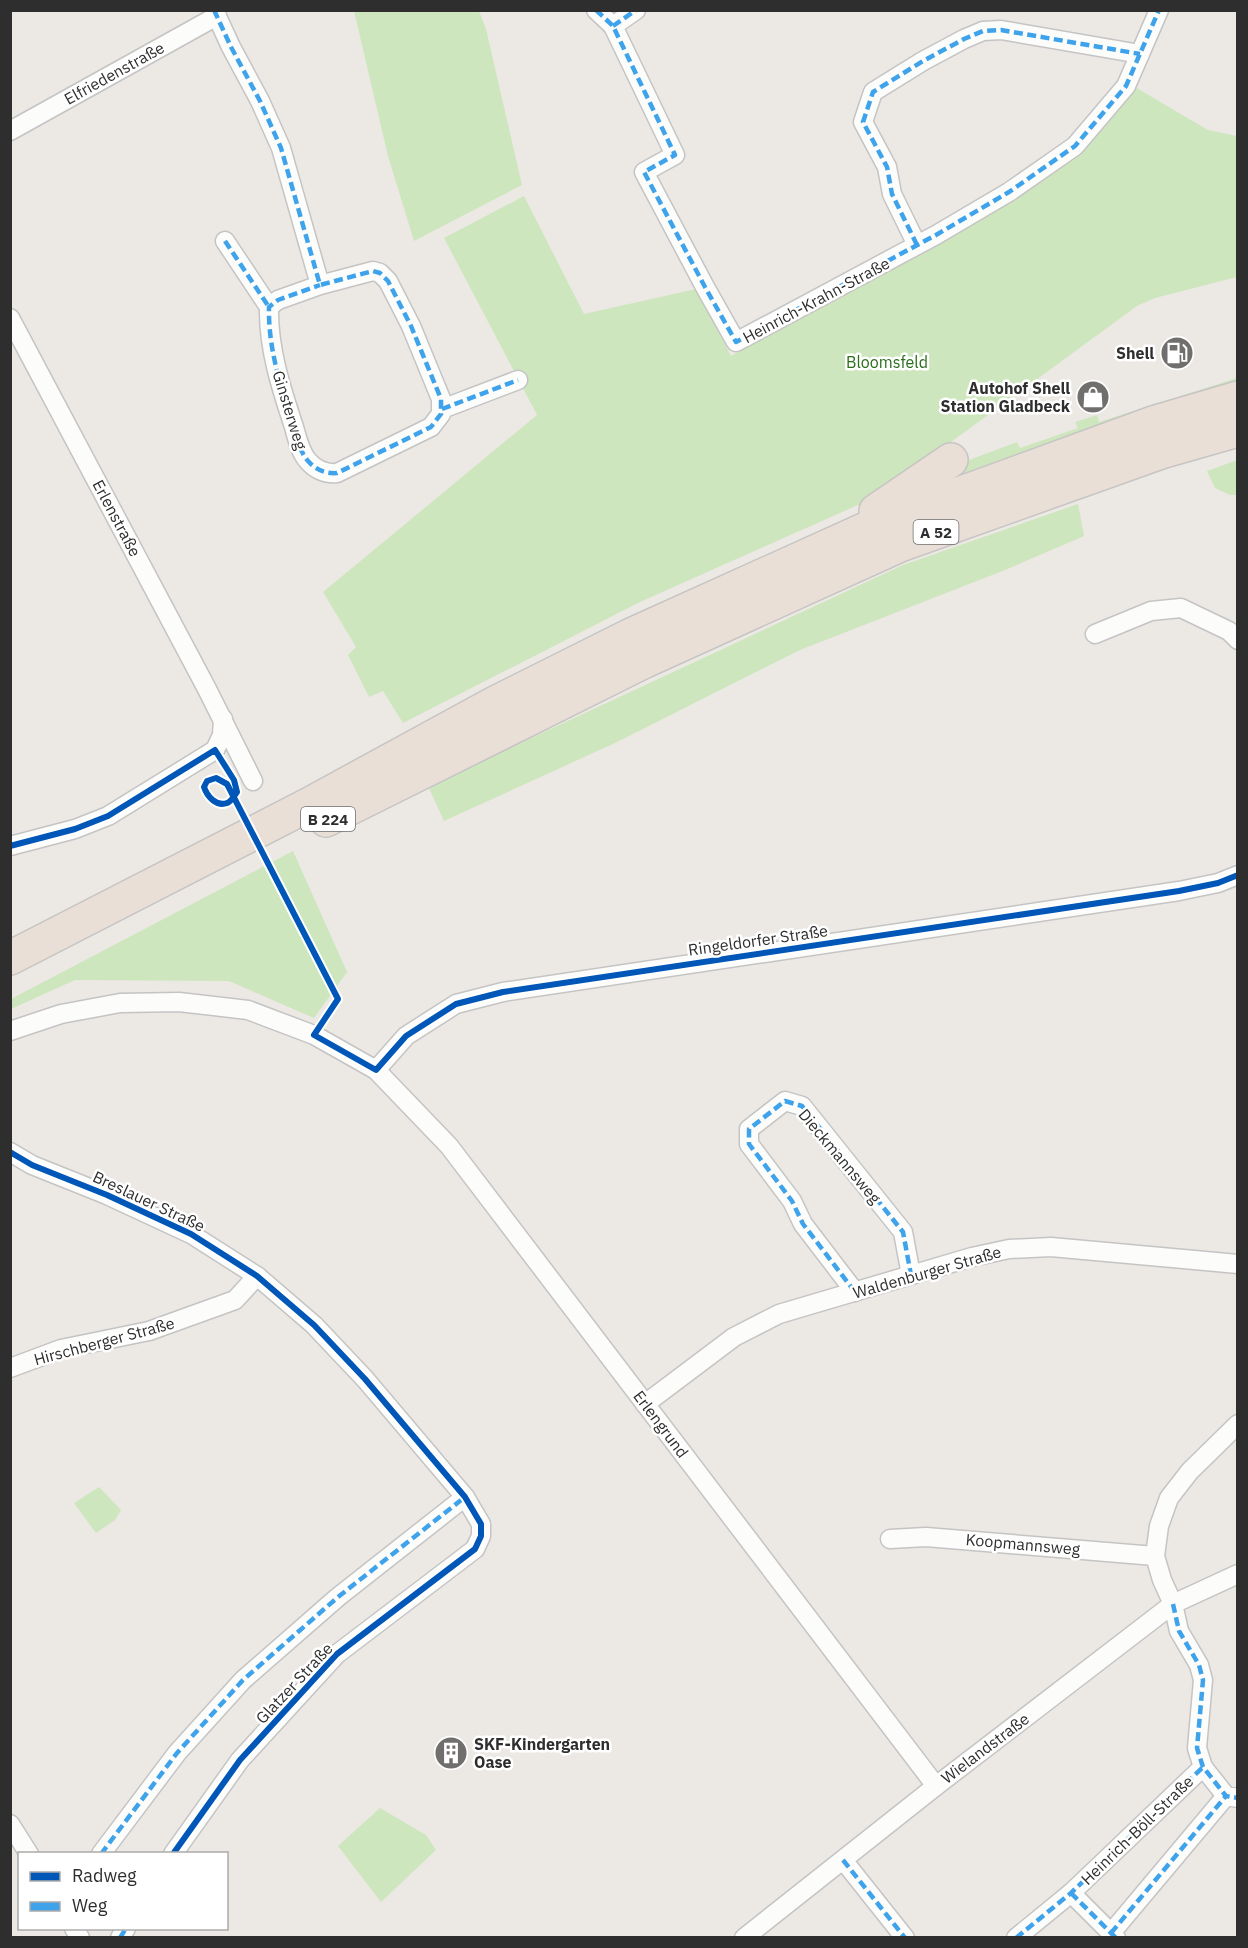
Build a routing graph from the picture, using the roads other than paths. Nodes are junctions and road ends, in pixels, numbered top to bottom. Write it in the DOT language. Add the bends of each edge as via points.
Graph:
graph roads {
  1 [pos="596,10"];
  2 [pos="636,10"];
  3 [pos="1159,10"];
  4 [pos="216,13"];
  5 [pos="613,26"];
  6 [pos="1140,54"];
  7 [pos="10,130"];
  8 [pos="225,242"];
  9 [pos="917,245"];
  10 [pos="320,285"];
  11 [pos="268,307"];
  12 [pos="10,318"];
  13 [pos="518,380"];
  14 [pos="1238,398"];
  15 [pos="442,409"];
  16 [pos="1238,430"];
  17 [pos="951,460"];
  18 [pos="843,539"];
  19 [pos="1095,634"];
  20 [pos="1238,640"];
  21 [pos="637,649"];
  22 [pos="223,719"];
  23 [pos="253,781"];
  24 [pos="10,846"];
  25 [pos="1238,875"];
  26 [pos="10,958"];
  27 [pos="10,978"];
  28 [pos="10,1031"];
  29 [pos="376,1070"];
  30 [pos="10,1152"];
  31 [pos="1238,1264"];
  32 [pos="911,1275"];
  33 [pos="257,1276"];
  34 [pos="855,1292"];
  35 [pos="10,1368"];
  36 [pos="645,1404"];
  37 [pos="1238,1424"];
  38 [pos="465,1497"];
  39 [pos="890,1539"];
  40 [pos="1155,1556"];
  41 [pos="1238,1574"];
  42 [pos="1173,1604"];
  43 [pos="1203,1767"];
  44 [pos="936,1786"];
  45 [pos="1232,1797"];
  46 [pos="10,1824"];
  47 [pos="27,1852"];
  48 [pos="102,1852"];
  49 [pos="174,1852"];
  50 [pos="843,1860"];
  51 [pos="1071,1893"];
  52 [pos="1113,1935"];
  53 [pos="744,1938"];
  54 [pos="905,1938"];
  55 [pos="1016,1938"];
  1 -- 5 [label="street, Heinrich-Krahn-Straße"];
  2 -- 5 [label="street"];
  3 -- 6 [label="street, Heinrich-Krahn-Straße"];
  4 -- 7 [label="street, Elfriedenstraße"];
  4 -- 10 [label="street" via="281,148"];
  5 -- 9 [label="street, Heinrich-Krahn-Straße" via="675,155 644,172 736,342"];
  6 -- 9 [label="street, Heinrich-Krahn-Straße" via="1126,86 1075,146 1009,192"];
  6 -- 9 [label="street" via="1001,30 983,31 873,92 863,122 887,167 892,194"];
  8 -- 11 [label="street, Ginsterweg"];
  10 -- 11 [label="street"];
  10 -- 15 [label="street" via="372,271 384,276 411,326"];
  11 -- 15 [label="street, Ginsterweg" via="268,325 284,395 302,452 316,468 337,473 431,427"];
  12 -- 22 [label="street, Erlenstraße"];
  13 -- 15 [label="street, Ginsterweg"];
  14 -- 18 [label="highway, A 52" via="1156,422"];
  16 -- 21 [label="highway, A 52" via="1161,452 900,545"];
  17 -- 18 [label="highway" via="879,507"];
  18 -- 21 [label="highway, A 52"];
  19 -- 20 [label="street" via="1151,611 1181,608 1229,631"];
  21 -- 26 [label="highway, B 224" via="495,704"];
  21 -- 27 [label="highway, B 224"];
  22 -- 23 [label="street, Erlenstraße"];
  22 -- 24 [label="street" via="222,735 215,750 108,816"];
  25 -- 29 [label="street, Ringeldorfer Straße" via="1179,891 503,992 456,1004 406,1036"];
  28 -- 29 [label="street" via="61,1014 120,1003 179,1002 248,1010 314,1035"];
  29 -- 36 [label="street, Erlengrund" via="449,1146"];
  30 -- 33 [label="street, Breslauer Straße" via="191,1234"];
  31 -- 32 [label="street, Waldenburger Straße" via="1051,1246 1009,1249"];
  32 -- 34 [label="street, Waldenburger Straße"];
  32 -- 34 [label="street, Dieckmannsweg" via="903,1232 802,1106 785,1101 749,1129 749,1144"];
  33 -- 35 [label="street, Hirschberger Straße" via="235,1300 149,1331 61,1349"];
  33 -- 38 [label="street, Breslauer Straße" via="314,1325 365,1379"];
  34 -- 36 [label="street, Waldenburger Straße" via="779,1314 734,1337"];
  36 -- 44 [label="street, Erlengrund"];
  37 -- 40 [label="street" via="1190,1471 1169,1498 1159,1526"];
  38 -- 48 [label="street, Glatzer Straße" via="338,1596 243,1680 177,1753"];
  38 -- 49 [label="street, Glatzer Straße" via="481,1524 475,1549 337,1654 240,1760"];
  39 -- 40 [label="street, Koopmannsweg" via="926,1536"];
  40 -- 42 [label="street"];
  41 -- 42 [label="street, Wielandstraße"];
  42 -- 43 [label="street" via="1179,1630 1203,1680 1197,1748"];
  42 -- 44 [label="street, Wielandstraße"];
  43 -- 45 [label="street"];
  43 -- 51 [label="street, Heinrich-Böll-Straße"];
  44 -- 50 [label="street, Wielandstraße"];
  45 -- 52 [label="street, Heinrich-Böll-Straße"];
  46 -- 47 [label="street"];
  50 -- 53 [label="street, Wielandstraße"];
  50 -- 54 [label="street"];
  51 -- 52 [label="street, Heinrich-Böll-Straße"];
  51 -- 55 [label="street, Heinrich-Böll-Straße"];
}
